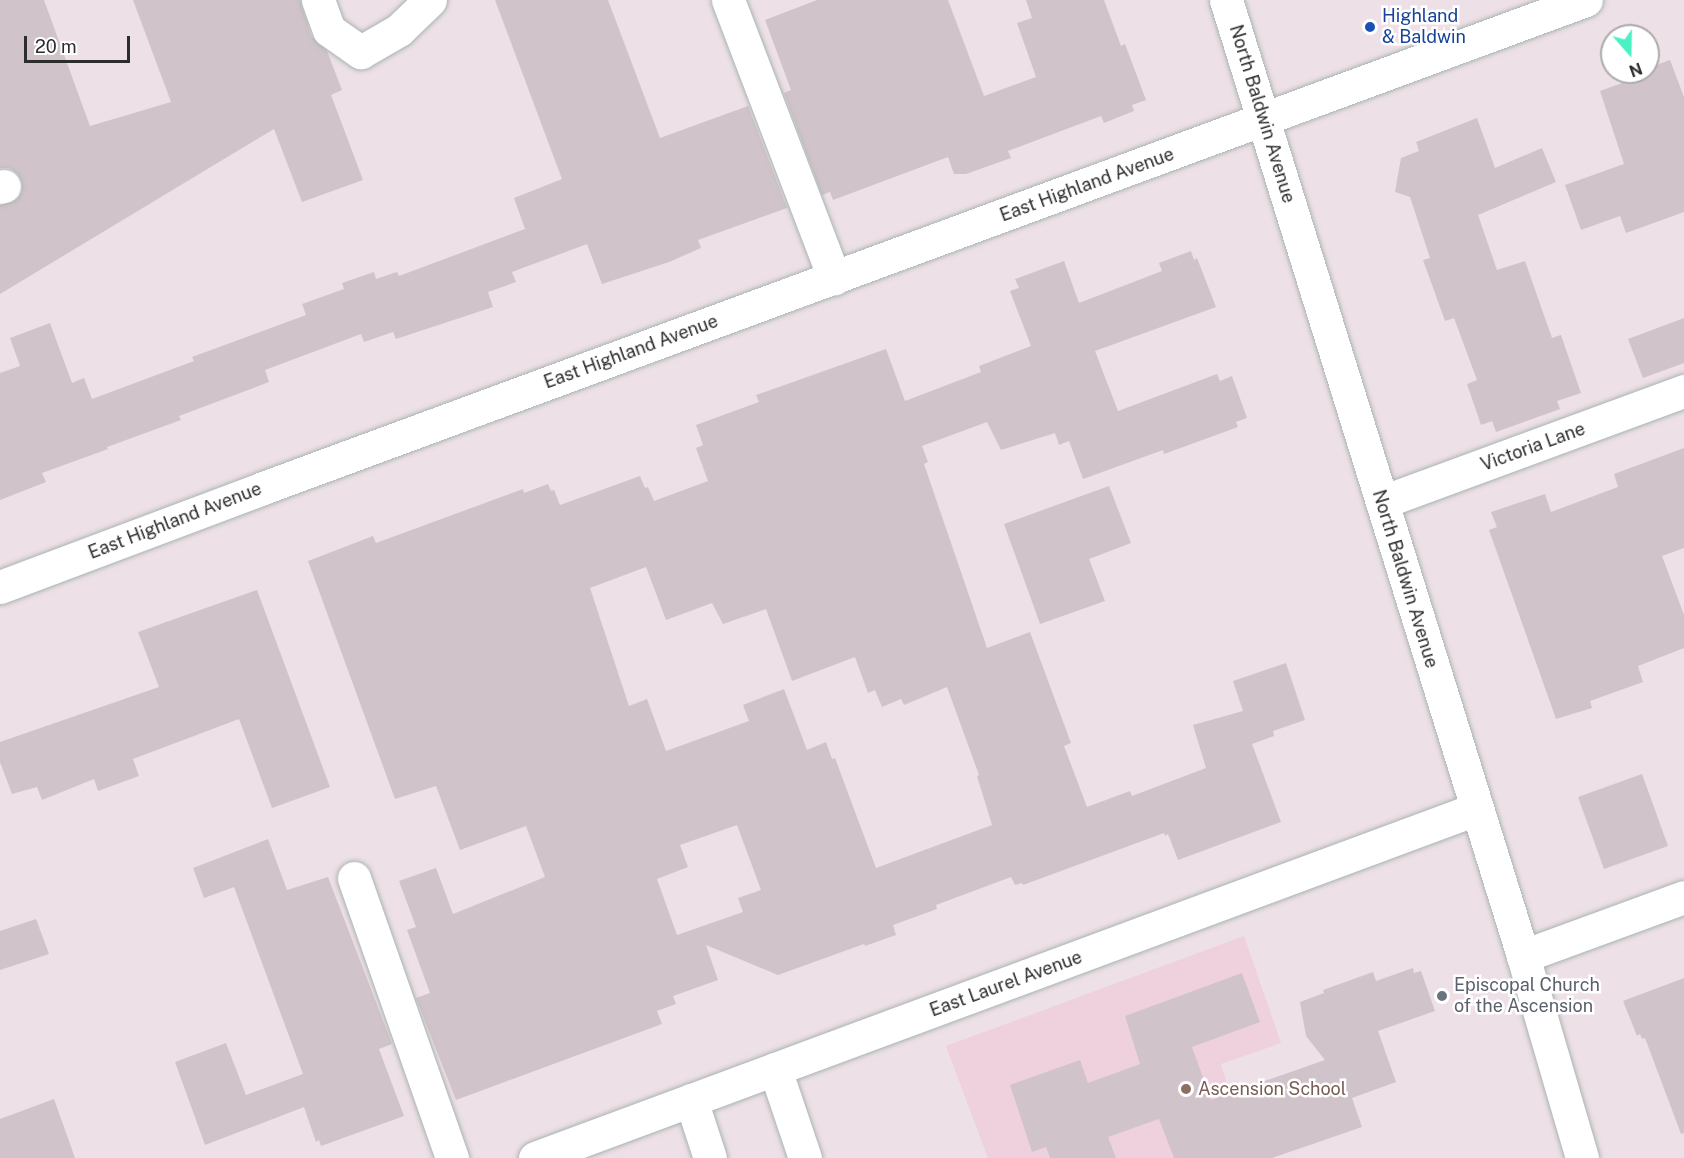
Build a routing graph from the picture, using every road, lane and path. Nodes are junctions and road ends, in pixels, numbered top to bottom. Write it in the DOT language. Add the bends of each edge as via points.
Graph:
graph roads {
  1 [pos="318,0"];
  2 [pos="430,0"];
  3 [pos="728,0"];
  4 [pos="1226,0"];
  5 [pos="1586,0"];
  6 [pos="1263,120"];
  7 [pos="834,278"];
  8 [pos="1684,391"];
  9 [pos="1382,502"];
  10 [pos="0,587"];
  11 [pos="1476,809"];
  12 [pos="354,878"];
  13 [pos="1684,897"];
  14 [pos="1523,956"];
  15 [pos="775,1069"];
  16 [pos="691,1100"];
  17 [pos="574,1151"];
  18 [pos="452,1158"];
  19 [pos="535,1158"];
  20 [pos="711,1158"];
  21 [pos="805,1158"];
  22 [pos="1582,1158"];
  1 -- 2 [label="street" via="329,30 361,52 399,30"];
  3 -- 7 [label="street"];
  4 -- 6 [label="street, North Baldwin Avenue"];
  5 -- 6 [label="street, East Highland Avenue"];
  6 -- 7 [label="street, East Highland Avenue"];
  6 -- 9 [label="street, North Baldwin Avenue"];
  7 -- 10 [label="street, East Highland Avenue"];
  8 -- 9 [label="street, Victoria Lane"];
  9 -- 11 [label="street, North Baldwin Avenue"];
  11 -- 14 [label="street, North Baldwin Avenue"];
  11 -- 15 [label="street, East Laurel Avenue"];
  12 -- 18 [label="street"];
  13 -- 14 [label="street"];
  14 -- 22 [label="street, North Baldwin Avenue"];
  15 -- 16 [label="street, East Laurel Avenue"];
  15 -- 21 [label="street"];
  16 -- 17 [label="street, East Laurel Avenue"];
  16 -- 20 [label="street"];
  17 -- 19 [label="street, East Laurel Avenue"];
}
